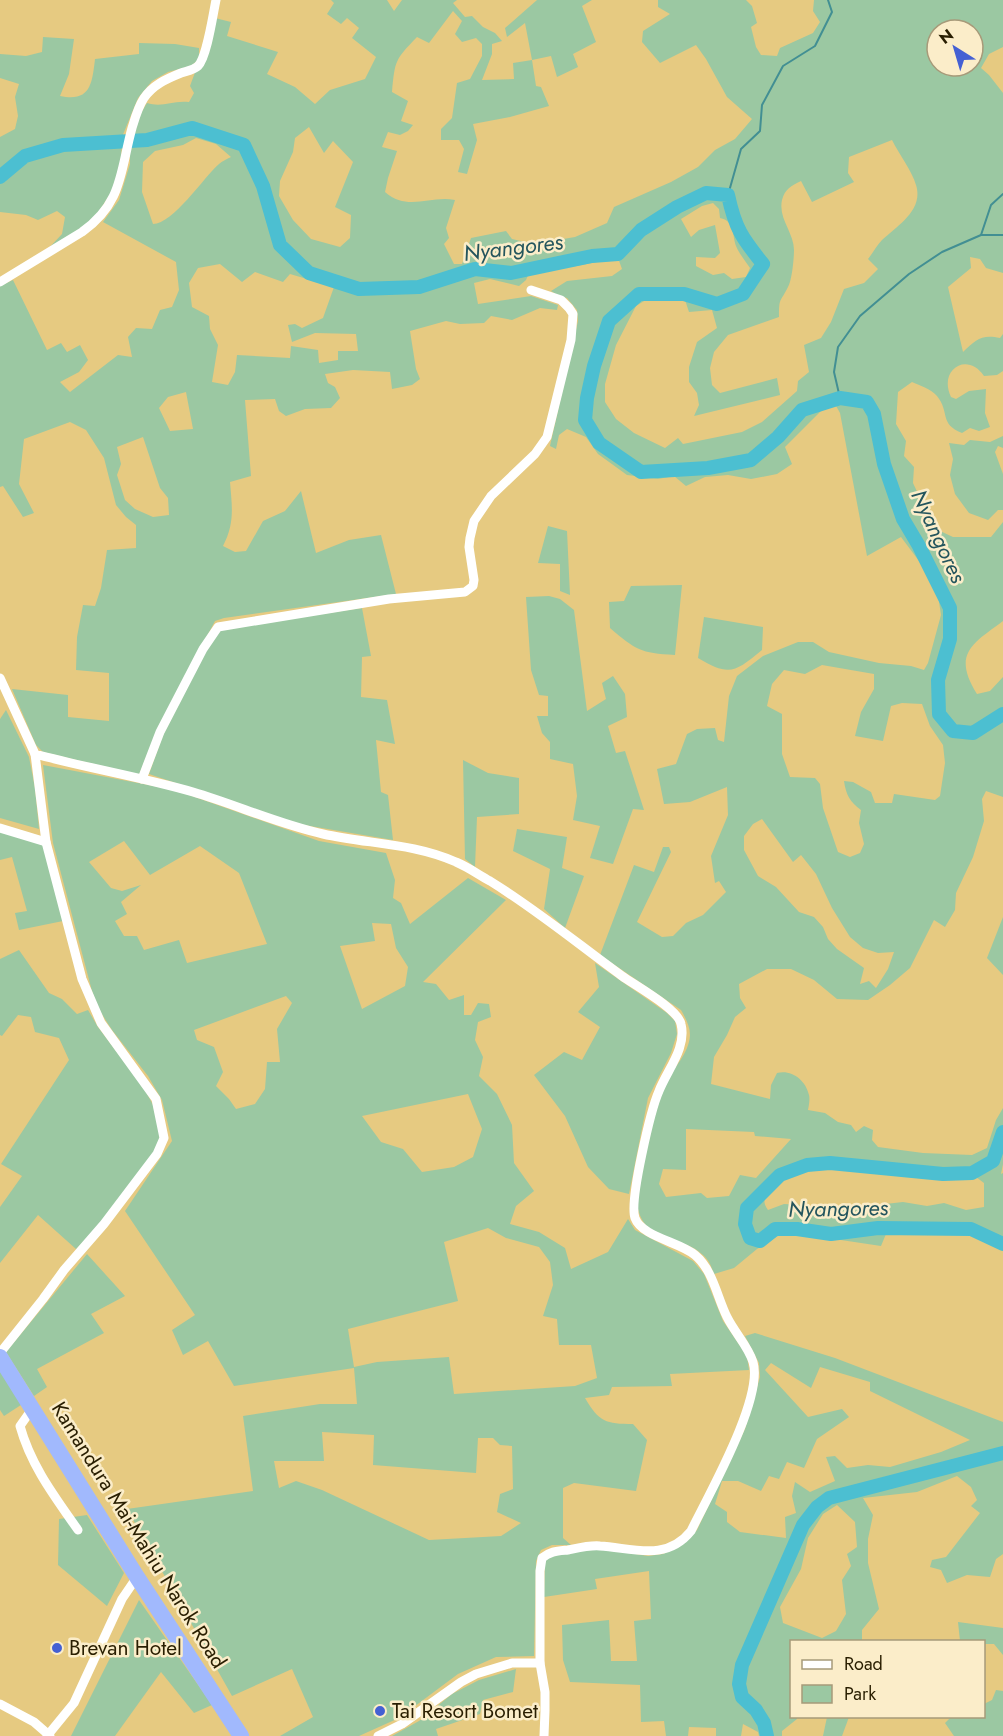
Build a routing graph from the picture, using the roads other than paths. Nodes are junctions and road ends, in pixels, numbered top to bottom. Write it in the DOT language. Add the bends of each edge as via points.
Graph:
graph roads {
  1 [pos="216,0"];
  2 [pos="0,282"];
  3 [pos="531,290"];
  4 [pos="0,678"];
  5 [pos="35,754"];
  6 [pos="142,779"];
  7 [pos="0,828"];
  8 [pos="46,842"];
  9 [pos="0,1355"];
  10 [pos="32,1409"];
  11 [pos="78,1530"];
  12 [pos="137,1577"];
  13 [pos="540,1663"];
  14 [pos="0,1704"];
  15 [pos="48,1735"];
  16 [pos="241,1736"];
  17 [pos="378,1736"];
  18 [pos="544,1736"];
  1 -- 2 [label="street" via="200,64 162,81 144,99 117,190 106,210 94,224 58,249"];
  3 -- 6 [label="street" via="565,303 573,314 570,340 547,437 491,496 474,521 469,547 472,586 465,592 389,599 218,627 160,732"];
  4 -- 5 [label="street"];
  5 -- 6 [label="street"];
  5 -- 8 [label="street"];
  6 -- 13 [label="street" via="194,792 299,828 453,860 549,920 681,1021 680,1045 658,1091 650,1119 636,1187 635,1218 650,1233 696,1255 749,1352 755,1369 754,1381 744,1423 686,1537 651,1552 598,1546 551,1552 542,1558"];
  7 -- 8 [label="street"];
  8 -- 9 [label="street" via="90,1001 101,1023 156,1100 164,1138 157,1154"];
  9 -- 10 [label="highway, Kamandura Mai-Mahiu Narok Road"];
  10 -- 11 [label="street" via="20,1426 25,1443 39,1472"];
  10 -- 12 [label="highway, Kamandura Mai-Mahiu Narok Road"];
  12 -- 15 [label="street" via="74,1703"];
  12 -- 16 [label="highway, Kamandura Mai-Mahiu Narok Road"];
  13 -- 17 [label="street" via="512,1663 476,1674"];
  13 -- 18 [label="street" via="545,1692"];
  14 -- 15 [label="street" via="34,1722"];
}
